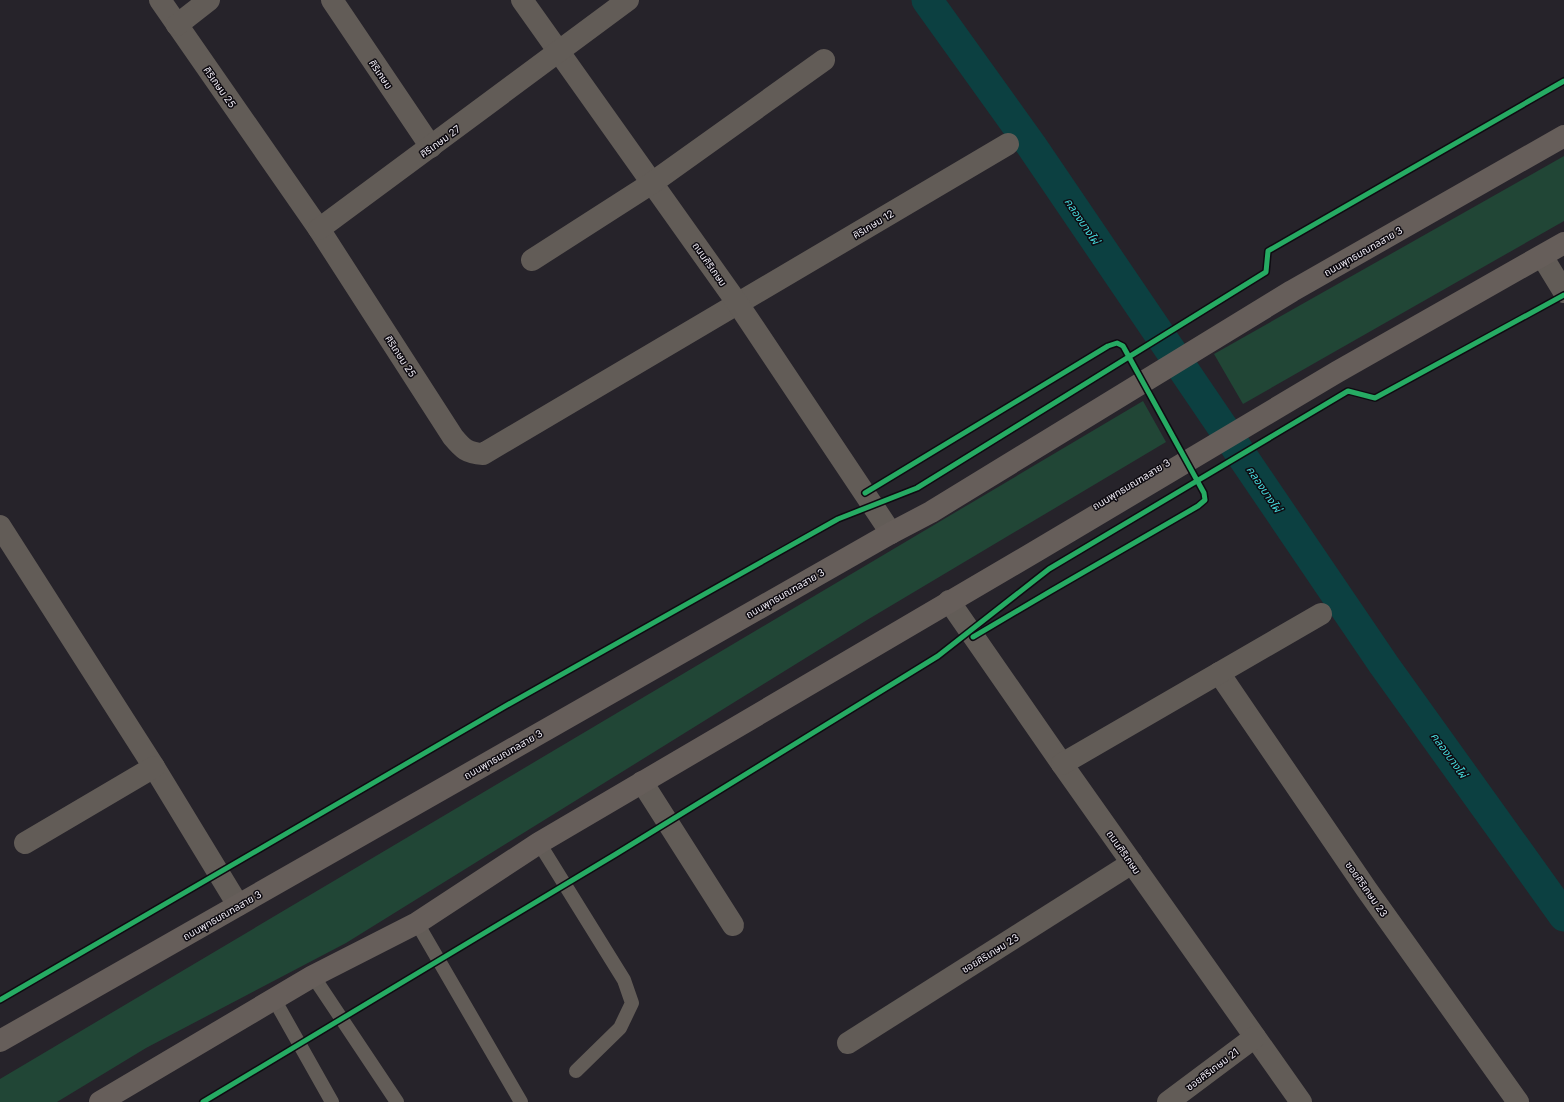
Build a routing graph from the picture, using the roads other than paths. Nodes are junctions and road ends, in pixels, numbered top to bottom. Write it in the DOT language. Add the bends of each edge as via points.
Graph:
graph roads {
  1 [pos="160,0"];
  2 [pos="209,0"];
  3 [pos="332,0"];
  4 [pos="522,0"];
  5 [pos="628,0"];
  6 [pos="177,24"];
  7 [pos="560,52"];
  8 [pos="824,60"];
  9 [pos="1564,136"];
  10 [pos="1008,144"];
  11 [pos="431,147"];
  12 [pos="652,183"];
  13 [pos="319,229"];
  14 [pos="1564,243"];
  15 [pos="1542,256"];
  16 [pos="532,260"];
  17 [pos="1564,292"];
  18 [pos="738,304"];
  19 [pos="0,526"];
  20 [pos="891,533"];
  21 [pos="949,601"];
  22 [pos="1321,614"];
  23 [pos="1219,673"];
  24 [pos="1062,764"];
  25 [pos="154,766"];
  26 [pos="642,782"];
  27 [pos="25,843"];
  28 [pos="539,843"];
  29 [pos="1132,863"];
  30 [pos="238,905"];
  31 [pos="417,923"];
  32 [pos="732,925"];
  33 [pos="313,976"];
  34 [pos="274,999"];
  35 [pos="1255,1037"];
  36 [pos="0,1041"];
  37 [pos="848,1043"];
  38 [pos="576,1071"];
  39 [pos="104,1101"];
  40 [pos="332,1102"];
  41 [pos="397,1102"];
  42 [pos="521,1102"];
  43 [pos="1168,1102"];
  44 [pos="1301,1102"];
  45 [pos="1518,1102"];
  1 -- 6 [label="street, ศิริเกษม 25"];
  2 -- 6 [label="street"];
  3 -- 11 [label="street, ศิริเกษม"];
  4 -- 7 [label="street, ถนนศิริเกษม"];
  5 -- 7 [label="street, ศิริเกษม 27"];
  6 -- 13 [label="street, ศิริเกษม 25"];
  7 -- 11 [label="street, ศิริเกษม 27"];
  7 -- 12 [label="street, ถนนศิริเกษม"];
  8 -- 12 [label="street"];
  9 -- 20 [label="main road, ถนนพุทธมณฑลสาย 3" via="1292,291 931,512"];
  10 -- 18 [label="street, ศิริเกษม 12"];
  11 -- 13 [label="street, ศิริเกษม 27"];
  12 -- 16 [label="street"];
  12 -- 18 [label="street, ถนนศิริเกษม"];
  13 -- 18 [label="street, ศิริเกษม 25" via="453,437 472,453 483,454"];
  14 -- 15 [label="main road, ถนนพุทธมณฑลสาย 3"];
  15 -- 17 [label="street"];
  15 -- 21 [label="main road, ถนนพุทธมณฑลสาย 3" via="1337,372"];
  18 -- 20 [label="street, ถนนศิริเกษม"];
  19 -- 25 [label="street"];
  20 -- 30 [label="main road, ถนนพุทธมณฑลสาย 3"];
  21 -- 24 [label="street, ถนนศิริเกษม"];
  21 -- 26 [label="main road, ถนนพุทธมณฑลสาย 3"];
  22 -- 23 [label="street"];
  23 -- 24 [label="street"];
  23 -- 45 [label="street, ซอยศิริเกษม 23" via="1367,890"];
  24 -- 29 [label="street, ถนนศิริเกษม"];
  25 -- 27 [label="street"];
  25 -- 30 [label="street"];
  26 -- 28 [label="main road, ถนนพุทธมณฑลสาย 3"];
  26 -- 32 [label="street"];
  28 -- 31 [label="main road, ถนนพุทธมณฑลสาย 3"];
  28 -- 38 [label="lane" via="624,980 632,1003 620,1028"];
  29 -- 35 [label="street, ถนนศิริเกษม"];
  29 -- 37 [label="street, ซอยศิริเกษม 23"];
  30 -- 36 [label="main road, ถนนพุทธมณฑลสาย 3"];
  31 -- 33 [label="main road, ถนนพุทธมณฑลสาย 3"];
  31 -- 42 [label="lane"];
  33 -- 34 [label="main road, ถนนพุทธมณฑลสาย 3"];
  33 -- 41 [label="lane"];
  34 -- 39 [label="main road, ถนนพุทธมณฑลสาย 3"];
  34 -- 40 [label="lane"];
  35 -- 43 [label="street, ซอยศิริเกษม 21"];
  35 -- 44 [label="street, ถนนศิริเกษม"];
}
